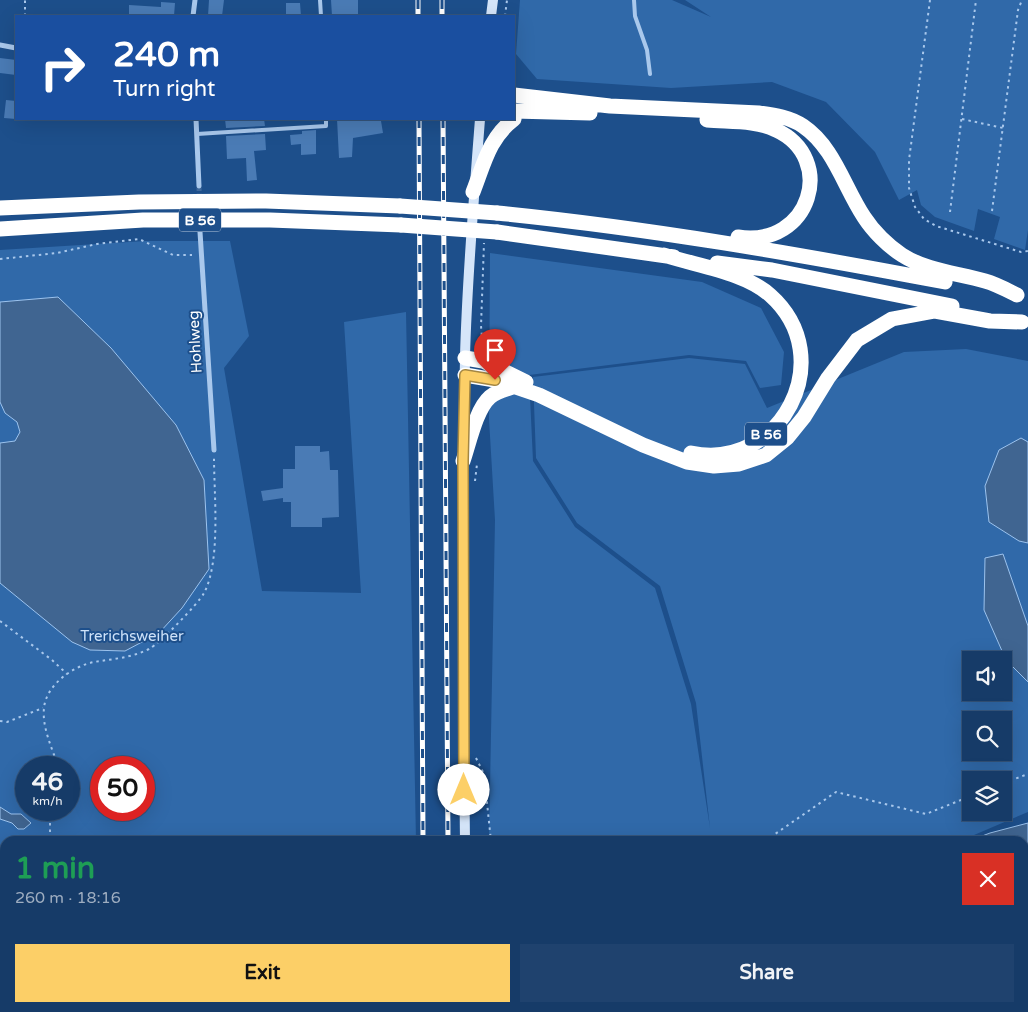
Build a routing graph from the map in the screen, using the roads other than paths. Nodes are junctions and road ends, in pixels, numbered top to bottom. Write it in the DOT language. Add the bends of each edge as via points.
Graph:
graph roads {
  1 [pos="195,0"];
  2 [pos="320,0"];
  3 [pos="493,0"];
  4 [pos="634,0"];
  5 [pos="192,15"];
  6 [pos="321,15"];
  7 [pos="491,15"];
  8 [pos="0,44"];
  9 [pos="15,48"];
  10 [pos="650,74"];
  11 [pos="515,92"];
  12 [pos="518,109"];
  13 [pos="196,120"];
  14 [pos="326,120"];
  15 [pos="480,120"];
  16 [pos="509,120"];
  17 [pos="197,134"];
  18 [pos="199,186"];
  19 [pos="473,192"];
  20 [pos="0,208"];
  21 [pos="0,228"];
  22 [pos="200,232"];
  23 [pos="681,237"];
  24 [pos="664,256"];
  25 [pos="1022,296"];
  26 [pos="1025,323"];
  27 [pos="465,358"];
  28 [pos="465,375"];
  29 [pos="516,386"];
  30 [pos="214,450"];
  31 [pos="470,460"];
  32 [pos="465,836"];
  1 -- 5 [label="street"];
  2 -- 6 [label="lane"];
  3 -- 7 [label="main road"];
  4 -- 10 [label="lane"];
  8 -- 9 [label="street"];
  11 -- 12 [label="highway"];
  12 -- 23 [label="highway" via="762,124 792,140 803,155 810,189 805,206 795,220 766,237 709,232"];
  12 -- 25 [label="highway" via="610,106 781,116 802,125 819,139 864,218 901,255 929,268 987,282"];
  13 -- 17 [label="street"];
  14 -- 17 [label="lane" via="326,126"];
  15 -- 19 [label="main road"];
  16 -- 19 [label="highway" via="490,147"];
  17 -- 18 [label="street"];
  19 -- 27 [label="main road"];
  20 -- 23 [label="highway, B 56, bridge" via="266,201 400,206 588,222"];
  21 -- 24 [label="highway, B 56, bridge" via="143,220 401,225"];
  22 -- 30 [label="street, Hohlweg"];
  23 -- 25 [label="highway, B 56" via="772,250"];
  24 -- 26 [label="highway, B 56" via="772,270 917,297"];
  24 -- 27 [label="highway, B 56" via="742,278 769,294 786,312 800,340 802,365 798,388 783,418 763,437 743,448 718,455 700,455 651,441 483,361"];
  26 -- 29 [label="highway" via="990,321 935,311 892,319 857,340 787,438 766,455 739,464 714,466 687,462"];
  27 -- 28 [label="main road"];
  28 -- 29 [label="highway"];
  28 -- 31 [label="main road"];
  29 -- 31 [label="highway" via="490,397 484,404 478,416"];
  31 -- 32 [label="main road"];
}
